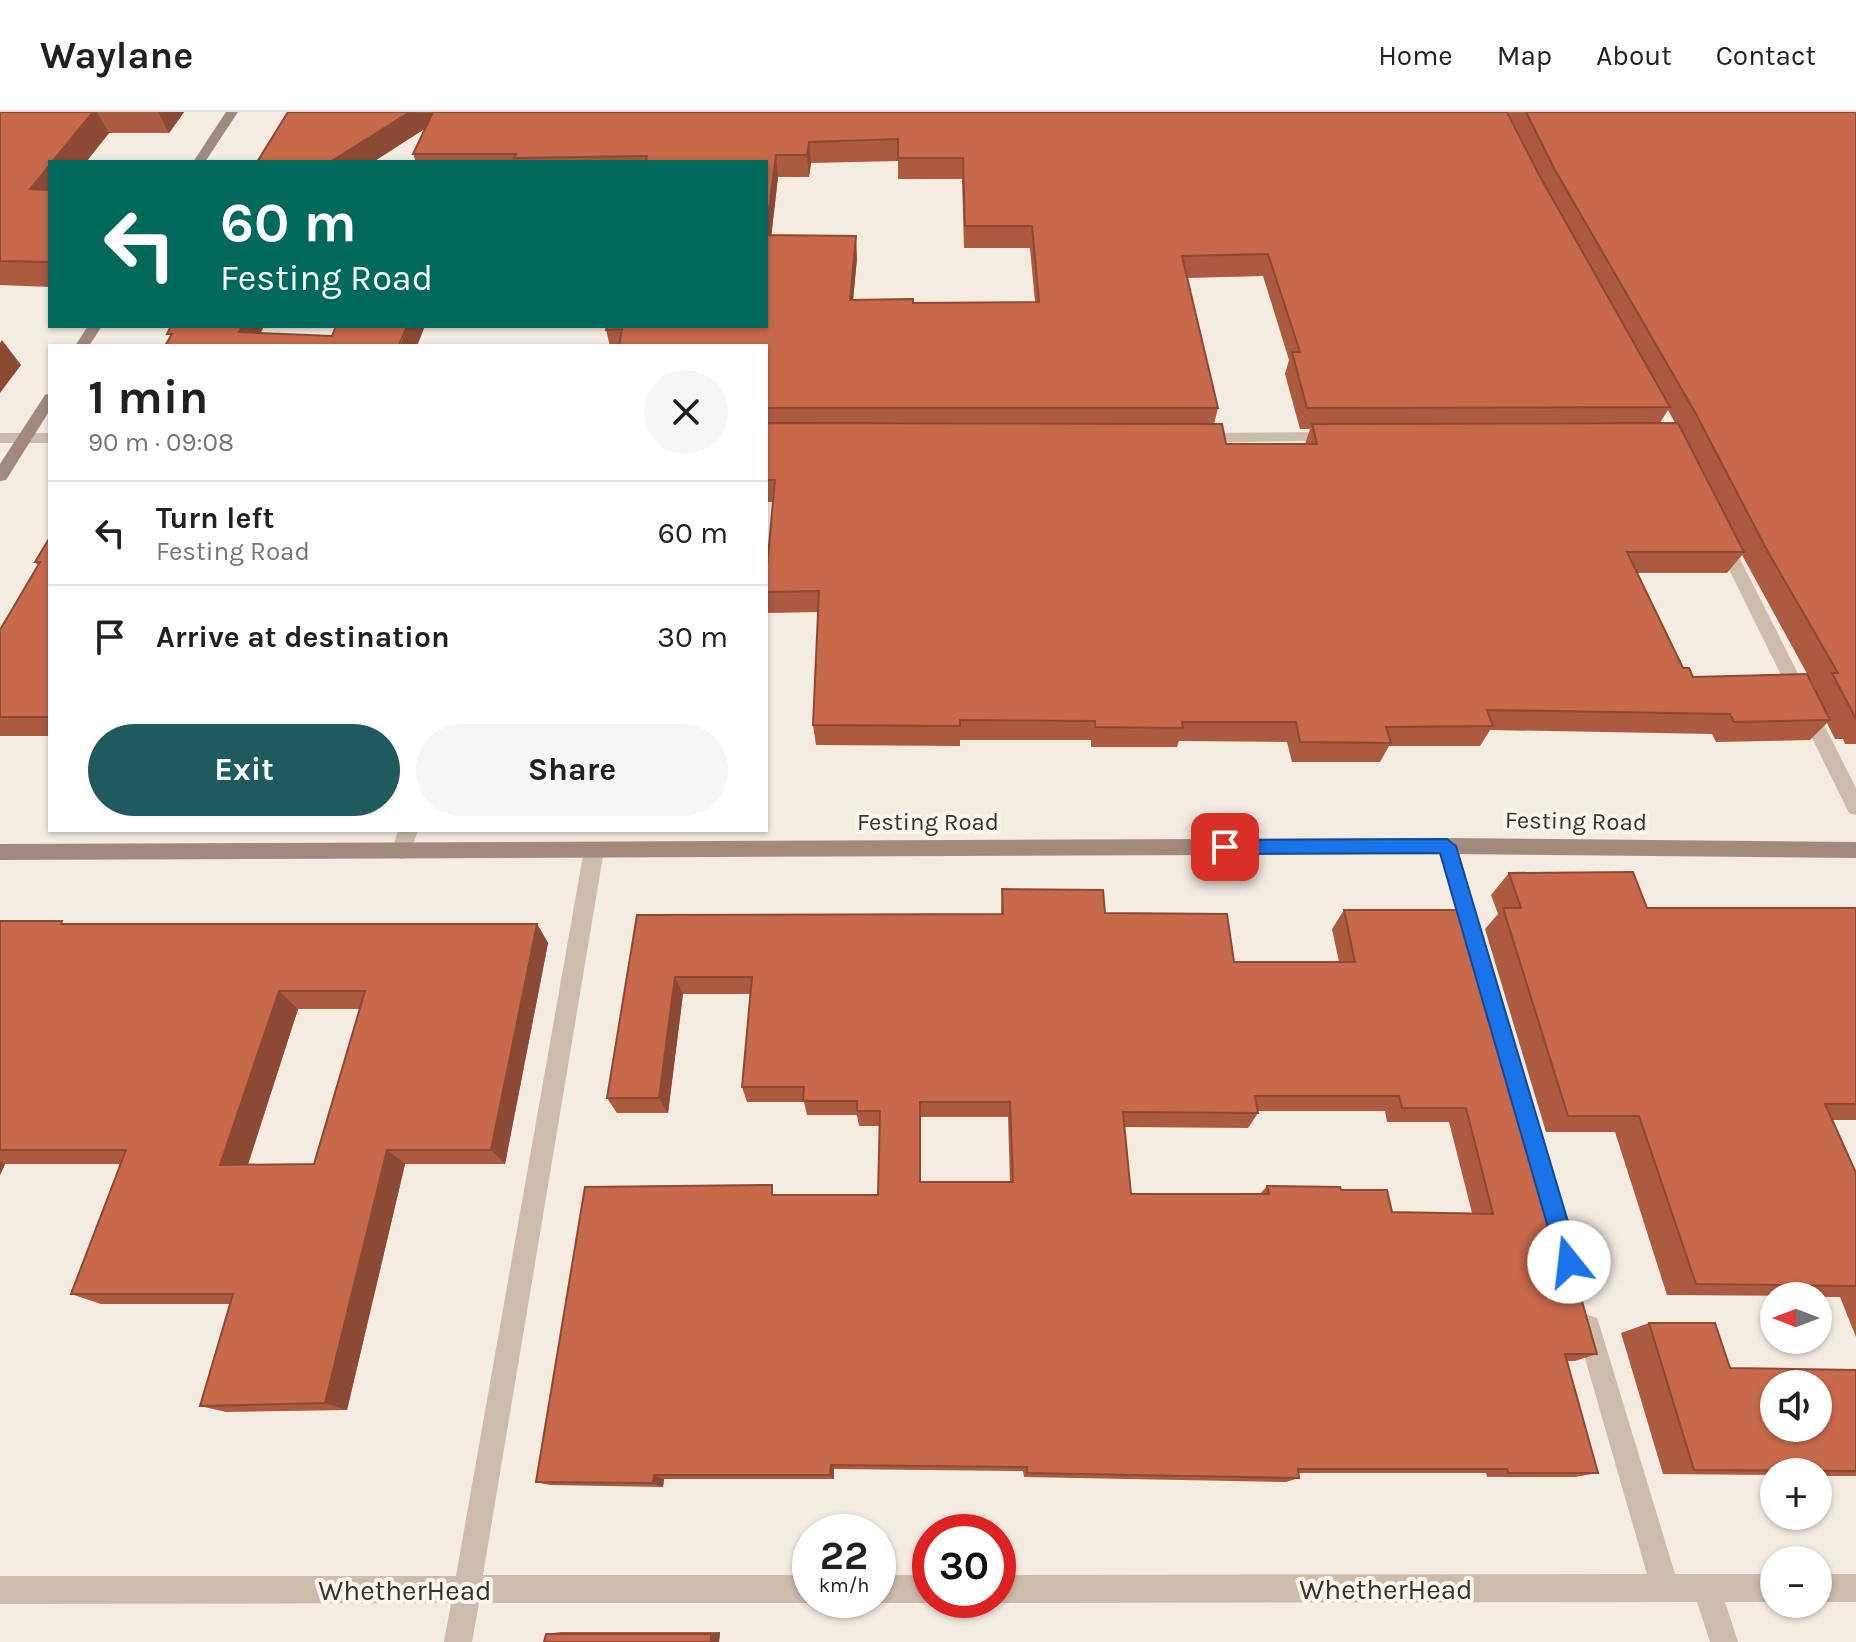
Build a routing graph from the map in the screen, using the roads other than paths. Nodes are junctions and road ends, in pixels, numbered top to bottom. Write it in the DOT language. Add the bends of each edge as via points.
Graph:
graph roads {
  1 [pos="232,112"];
  2 [pos="200,160"];
  3 [pos="48,401"];
  4 [pos="1353,437"];
  5 [pos="0,438"];
  6 [pos="25,438"];
  7 [pos="48,438"];
  8 [pos="1179,438"];
  9 [pos="0,476"];
  10 [pos="1714,523"];
  11 [pos="1856,807"];
  12 [pos="407,832"];
  13 [pos="1447,846"];
  14 [pos="594,850"];
  15 [pos="1856,850"];
  16 [pos="402,851"];
  17 [pos="0,852"];
  18 [pos="1478,952"];
  19 [pos="1580,1300"];
  20 [pos="1665,1588"];
  21 [pos="1707,1588"];
  22 [pos="1760,1588"];
  23 [pos="1832,1588"];
  24 [pos="1856,1588"];
  25 [pos="792,1589"];
  26 [pos="1016,1589"];
  27 [pos="0,1590"];
  28 [pos="468,1590"];
  29 [pos="458,1642"];
  30 [pos="1724,1642"];
  1 -- 2 [label="street"];
  3 -- 6 [label="street"];
  4 -- 8 [label="street"];
  5 -- 6 [label="street"];
  6 -- 7 [label="street"];
  6 -- 9 [label="street"];
  10 -- 11 [label="street"];
  12 -- 16 [label="street"];
  13 -- 14 [label="street, Festing Road"];
  13 -- 15 [label="street, Festing Road"];
  13 -- 18 [label="street"];
  14 -- 16 [label="street, Festing Road"];
  14 -- 28 [label="street"];
  16 -- 17 [label="street, Festing Road"];
  19 -- 20 [label="street"];
  20 -- 21 [label="street, WhetherHead"];
  20 -- 26 [label="street, WhetherHead"];
  21 -- 22 [label="street, WhetherHead"];
  21 -- 30 [label="street"];
  23 -- 24 [label="street"];
  25 -- 28 [label="street, WhetherHead"];
  27 -- 28 [label="street, WhetherHead"];
  28 -- 29 [label="street"];
}
